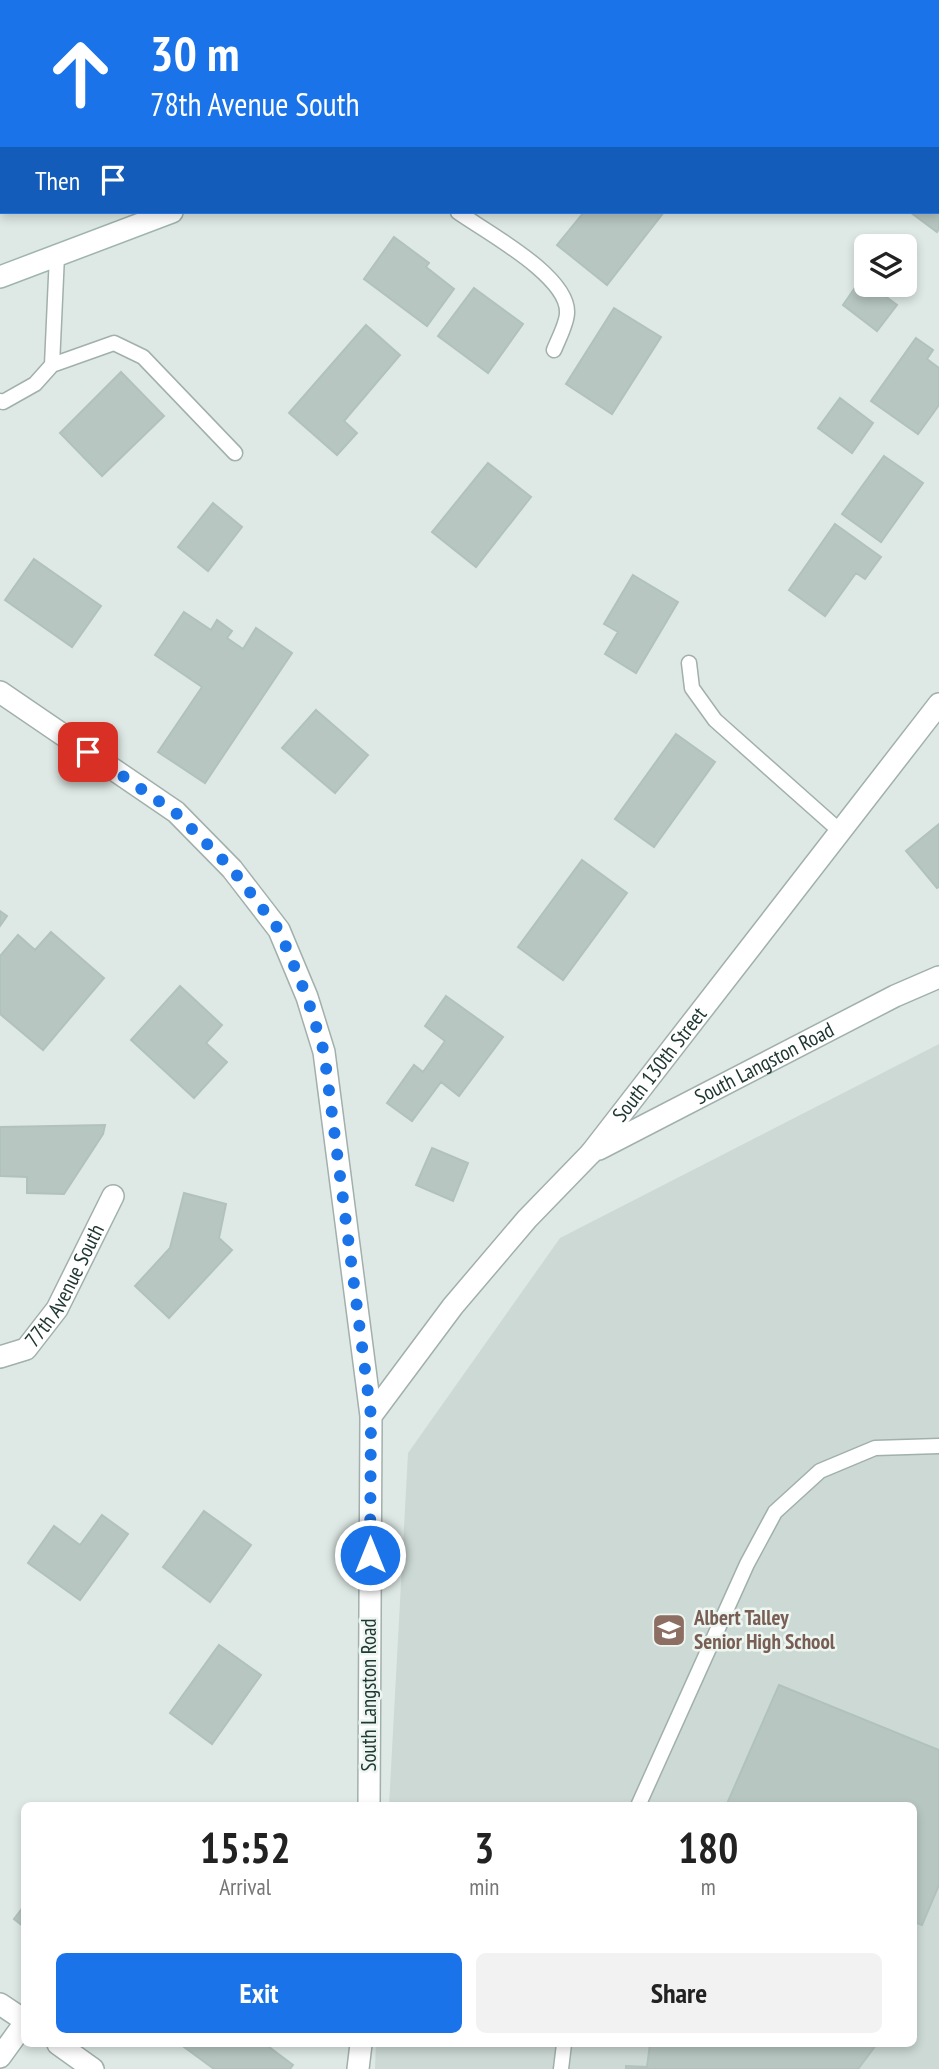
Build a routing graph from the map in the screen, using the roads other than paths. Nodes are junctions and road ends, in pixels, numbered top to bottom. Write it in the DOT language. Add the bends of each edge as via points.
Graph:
graph roads {
  1 [pos="167,214"];
  2 [pos="461,214"];
  3 [pos="57,255"];
  4 [pos="0,277"];
  5 [pos="554,350"];
  6 [pos="52,365"];
  7 [pos="0,401"];
  8 [pos="235,453"];
  9 [pos="689,663"];
  10 [pos="0,692"];
  11 [pos="939,705"];
  12 [pos="841,832"];
  13 [pos="939,976"];
  14 [pos="591,1153"];
  15 [pos="113,1196"];
  16 [pos="0,1357"];
  17 [pos="371,1416"];
  18 [pos="939,1446"];
  19 [pos="369,1802"];
  20 [pos="640,1802"];
  21 [pos="0,2004"];
  22 [pos="21,2020"];
  23 [pos="21,2026"];
  24 [pos="62,2047"];
  25 [pos="361,2047"];
  26 [pos="564,2047"];
  27 [pos="0,2057"];
  28 [pos="93,2069"];
  29 [pos="358,2069"];
  30 [pos="561,2069"];
  1 -- 3 [label="street"];
  2 -- 5 [label="lane" via="548,275 562,294 568,314"];
  3 -- 4 [label="street"];
  3 -- 6 [label="lane"];
  6 -- 7 [label="lane" via="35,384"];
  6 -- 8 [label="lane" via="114,343 143,357"];
  9 -- 12 [label="lane" via="692,688 715,720"];
  10 -- 17 [label="street, South Langston Road" via="176,813 232,869 279,930 324,1052"];
  11 -- 12 [label="street, South 130th Street"];
  12 -- 14 [label="street, South 130th Street"];
  13 -- 14 [label="street, South Langston Road"];
  14 -- 17 [label="street, South 130th Street" via="453,1306"];
  15 -- 16 [label="street, 77th Avenue South" via="57,1309 26,1349"];
  17 -- 19 [label="street, South Langston Road"];
  18 -- 20 [label="lane" via="875,1448 820,1471 775,1511"];
  21 -- 22 [label="street"];
  23 -- 27 [label="street"];
  24 -- 28 [label="street"];
  25 -- 29 [label="street"];
  26 -- 30 [label="lane"];
}
